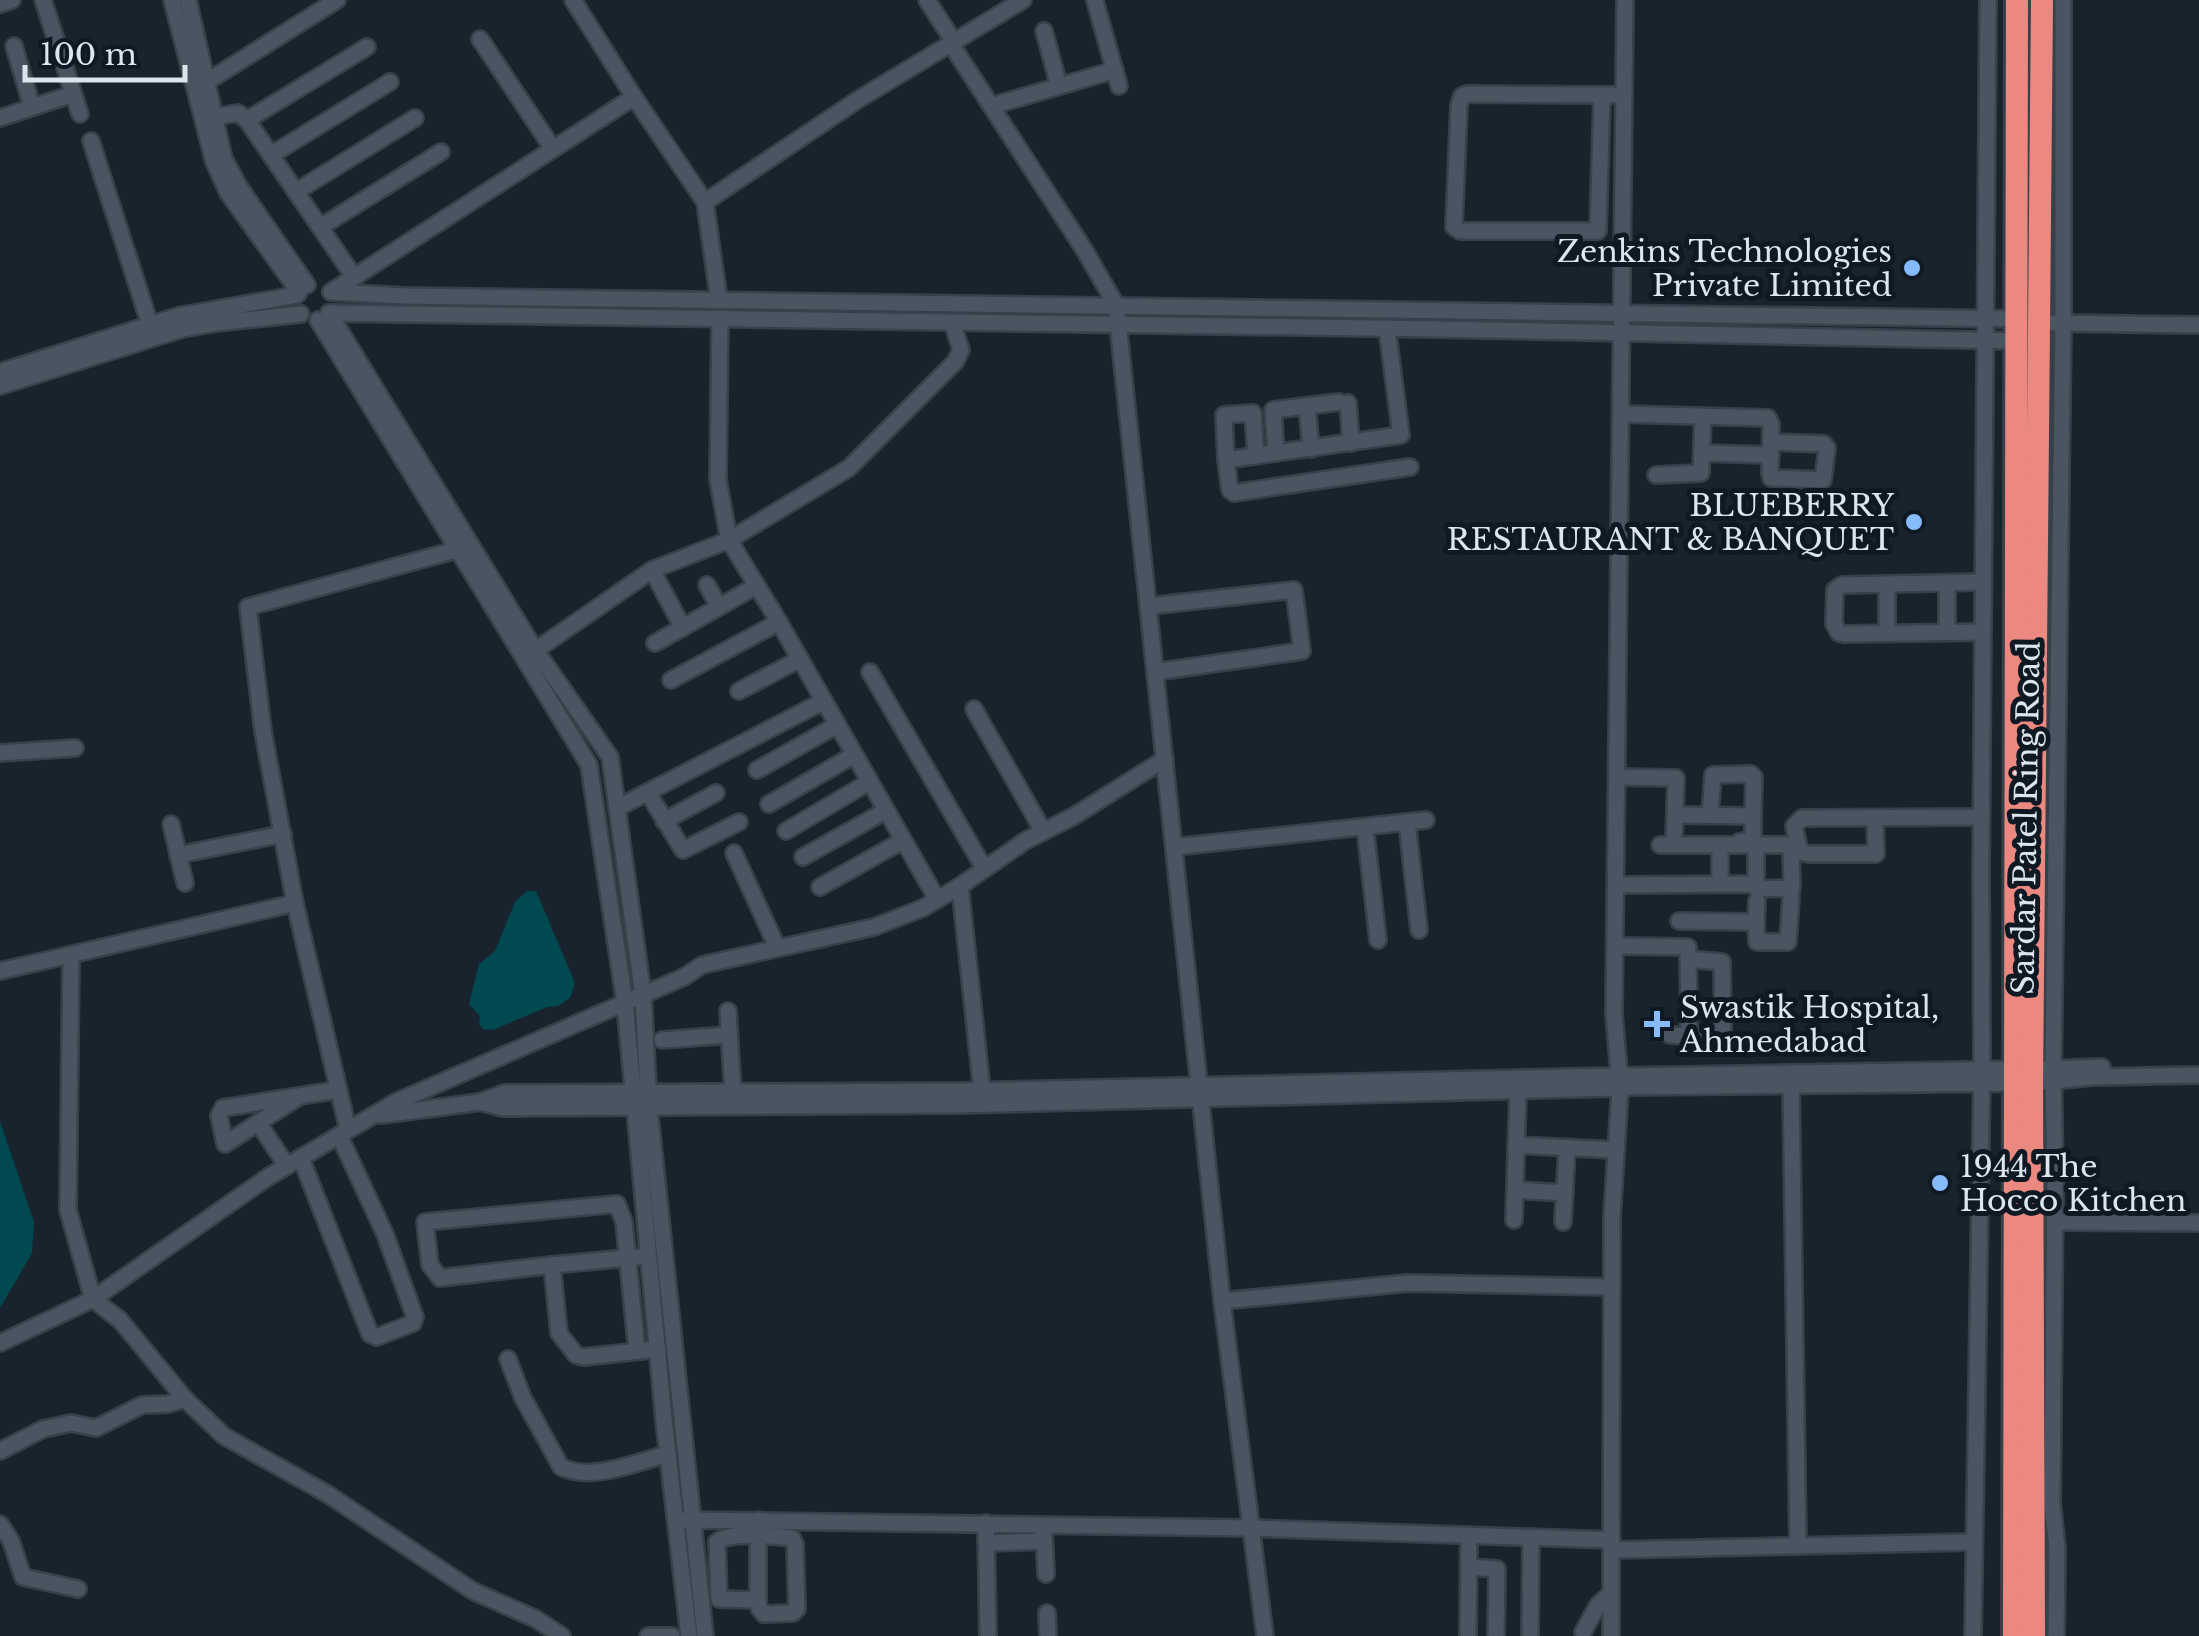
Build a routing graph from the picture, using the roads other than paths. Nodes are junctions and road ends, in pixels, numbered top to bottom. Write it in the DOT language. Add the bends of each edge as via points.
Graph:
graph roads {
  1 [pos="12,0"];
  2 [pos="44,0"];
  3 [pos="172,0"];
  4 [pos="188,0"];
  5 [pos="336,0"];
  6 [pos="573,0"];
  7 [pos="927,0"];
  8 [pos="1023,0"];
  9 [pos="1624,0"];
  10 [pos="1988,0"];
  11 [pos="2017,0"];
  12 [pos="2042,0"];
  13 [pos="2063,0"];
  14 [pos="1095,1"];
  15 [pos="0,4"];
  16 [pos="1044,31"];
  17 [pos="480,39"];
  18 [pos="954,42"];
  19 [pos="14,46"];
  20 [pos="366,47"];
  21 [pos="390,82"];
  22 [pos="200,86"];
  23 [pos="1059,86"];
  24 [pos="73,94"];
  25 [pos="1602,95"];
  26 [pos="1624,95"];
  27 [pos="634,97"];
  28 [pos="998,104"];
  29 [pos="32,107"];
  30 [pos="80,114"];
  31 [pos="213,117"];
  32 [pos="0,118"];
  33 [pos="415,118"];
  34 [pos="246,120"];
  35 [pos="1004,123"];
  36 [pos="91,141"];
  37 [pos="553,149"];
  38 [pos="442,152"];
  39 [pos="271,155"];
  40 [pos="1601,159"];
  41 [pos="1624,160"];
  42 [pos="1600,183"];
  43 [pos="1623,184"];
  44 [pos="297,191"];
  45 [pos="705,202"];
  46 [pos="322,226"];
  47 [pos="354,277"];
  48 [pos="301,291"];
  49 [pos="331,292"];
  50 [pos="720,300"];
  51 [pos="1116,305"];
  52 [pos="1622,312"];
  53 [pos="301,314"];
  54 [pos="324,317"];
  55 [pos="720,318"];
  56 [pos="1986,319"];
  57 [pos="952,322"];
  58 [pos="1118,324"];
  59 [pos="150,325"];
  60 [pos="2199,326"];
  61 [pos="2034,327"];
  62 [pos="1388,328"];
  63 [pos="1621,334"];
  64 [pos="1986,341"];
  65 [pos="0,372"];
  66 [pos="0,386"];
  67 [pos="1307,406"];
  68 [pos="1621,414"];
  69 [pos="1703,416"];
  70 [pos="1351,443"];
  71 [pos="1333,446"];
  72 [pos="1306,449"];
  73 [pos="1276,453"];
  74 [pos="1702,453"];
  75 [pos="1256,456"];
  76 [pos="1226,460"];
  77 [pos="1410,468"];
  78 [pos="1656,475"];
  79 [pos="1338,478"];
  80 [pos="1305,482"];
  81 [pos="729,540"];
  82 [pos="456,550"];
  83 [pos="652,570"];
  84 [pos="1983,582"];
  85 [pos="1947,583"];
  86 [pos="1886,584"];
  87 [pos="707,585"];
  88 [pos="756,586"];
  89 [pos="1149,606"];
  90 [pos="719,607"];
  91 [pos="779,622"];
  92 [pos="683,628"];
  93 [pos="1947,632"];
  94 [pos="1983,632"];
  95 [pos="1887,633"];
  96 [pos="655,643"];
  97 [pos="536,650"];
  98 [pos="800,659"];
  99 [pos="870,672"];
  100 [pos="1155,672"];
  101 [pos="672,680"];
  102 [pos="739,691"];
  103 [pos="824,701"];
  104 [pos="974,709"];
  105 [pos="838,725"];
  106 [pos="75,748"];
  107 [pos="0,753"];
  108 [pos="854,755"];
  109 [pos="1165,759"];
  110 [pos="756,770"];
  111 [pos="1618,778"];
  112 [pos="869,782"];
  113 [pos="648,793"];
  114 [pos="716,793"];
  115 [pos="769,804"];
  116 [pos="616,808"];
  117 [pos="885,811"];
  118 [pos="1676,815"];
  119 [pos="1710,816"];
  120 [pos="1753,816"];
  121 [pos="1874,818"];
  122 [pos="1981,818"];
  123 [pos="1426,820"];
  124 [pos="664,821"];
  125 [pos="739,822"];
  126 [pos="1407,822"];
  127 [pos="171,824"];
  128 [pos="1365,827"];
  129 [pos="786,831"];
  130 [pos="1043,832"];
  131 [pos="282,834"];
  132 [pos="902,841"];
  133 [pos="1665,842"];
  134 [pos="1720,845"];
  135 [pos="1756,845"];
  136 [pos="1174,847"];
  137 [pos="734,853"];
  138 [pos="178,854"];
  139 [pos="803,858"];
  140 [pos="984,868"];
  141 [pos="185,883"];
  142 [pos="1720,884"];
  143 [pos="1616,885"];
  144 [pos="960,886"];
  145 [pos="820,887"];
  146 [pos="1756,892"];
  147 [pos="1790,898"];
  148 [pos="937,899"];
  149 [pos="295,903"];
  150 [pos="1679,903"];
  151 [pos="1678,921"];
  152 [pos="1756,922"];
  153 [pos="1419,930"];
  154 [pos="1378,940"];
  155 [pos="1615,946"];
  156 [pos="777,947"];
  157 [pos="1683,953"];
  158 [pos="71,956"];
  159 [pos="0,971"];
  160 [pos="642,995"];
  161 [pos="624,1004"];
  162 [pos="728,1011"];
  163 [pos="730,1035"];
  164 [pos="1670,1035"];
  165 [pos="1689,1036"];
  166 [pos="662,1040"];
  167 [pos="2199,1065"];
  168 [pos="1981,1075"];
  169 [pos="2199,1075"];
  170 [pos="2033,1076"];
  171 [pos="1620,1081"];
  172 [pos="1791,1085"];
  173 [pos="337,1090"];
  174 [pos="1518,1090"];
  175 [pos="982,1091"];
  176 [pos="733,1093"];
  177 [pos="1201,1093"];
  178 [pos="300,1096"];
  179 [pos="642,1100"];
  180 [pos="370,1117"];
  181 [pos="259,1124"];
  182 [pos="343,1133"];
  183 [pos="1516,1145"];
  184 [pos="1567,1148"];
  185 [pos="1616,1150"];
  186 [pos="294,1162"];
  187 [pos="1515,1190"];
  188 [pos="1565,1192"];
  189 [pos="1514,1220"];
  190 [pos="1563,1222"];
  191 [pos="2055,1222"];
  192 [pos="2199,1223"];
  193 [pos="649,1257"];
  194 [pos="628,1258"];
  195 [pos="552,1265"];
  196 [pos="1612,1287"];
  197 [pos="93,1300"];
  198 [pos="1222,1301"];
  199 [pos="0,1344"];
  200 [pos="658,1349"];
  201 [pos="638,1351"];
  202 [pos="508,1359"];
  203 [pos="184,1399"];
  204 [pos="0,1451"];
  205 [pos="668,1454"];
  206 [pos="684,1520"];
  207 [pos="986,1523"];
  208 [pos="0,1524"];
  209 [pos="1250,1528"];
  210 [pos="758,1529"];
  211 [pos="1044,1533"];
  212 [pos="1468,1535"];
  213 [pos="1531,1537"];
  214 [pos="1973,1542"];
  215 [pos="986,1543"];
  216 [pos="1612,1545"];
  217 [pos="1798,1546"];
  218 [pos="1468,1566"];
  219 [pos="1530,1568"];
  220 [pos="1046,1574"];
  221 [pos="78,1589"];
  222 [pos="1610,1594"];
  223 [pos="758,1600"];
  224 [pos="1047,1613"];
  225 [pos="1583,1632"];
  226 [pos="562,1636"];
  227 [pos="648,1636"];
  228 [pos="672,1636"];
  229 [pos="689,1636"];
  230 [pos="705,1636"];
  231 [pos="988,1636"];
  232 [pos="1048,1636"];
  233 [pos="1265,1636"];
  234 [pos="1468,1636"];
  235 [pos="1496,1636"];
  236 [pos="1505,1636"];
  237 [pos="1530,1636"];
  238 [pos="1611,1636"];
  239 [pos="1972,1636"];
  240 [pos="2014,1636"];
  241 [pos="2034,1636"];
  242 [pos="2056,1636"];
  1 -- 15 [label="street"];
  2 -- 24 [label="street"];
  3 -- 22 [label="street"];
  4 -- 22 [label="street"];
  5 -- 22 [label="street"];
  6 -- 27 [label="street"];
  7 -- 18 [label="street"];
  8 -- 18 [label="street"];
  9 -- 26 [label="street"];
  10 -- 56 [label="street, Sardar Patel Ring Road"];
  11 -- 61 [label="highway, Sardar Patel Ring Road"];
  12 -- 61 [label="highway, Sardar Patel Ring Road"];
  13 -- 61 [label="street, Sardar Patel Ring Road"];
  14 -- 23 [label="street" via="1117,78"];
  16 -- 23 [label="street"];
  17 -- 37 [label="street"];
  18 -- 28 [label="street"];
  18 -- 35 [label="street"];
  18 -- 45 [label="street"];
  19 -- 29 [label="street"];
  20 -- 34 [label="street"];
  21 -- 39 [label="street"];
  22 -- 31 [label="street"];
  22 -- 48 [label="street" via="214,162 228,193"];
  23 -- 28 [label="street"];
  24 -- 29 [label="street"];
  24 -- 30 [label="street"];
  25 -- 26 [label="street"];
  25 -- 40 [label="street"];
  25 -- 42 [label="street" via="1462,96 1454,228 1594,233 1600,226"];
  26 -- 41 [label="street"];
  27 -- 37 [label="street"];
  27 -- 45 [label="street"];
  28 -- 35 [label="street"];
  29 -- 32 [label="street"];
  31 -- 34 [label="street" via="238,113"];
  31 -- 48 [label="street" via="224,159"];
  33 -- 44 [label="street"];
  34 -- 39 [label="street"];
  35 -- 51 [label="street"];
  36 -- 59 [label="street"];
  37 -- 47 [label="street"];
  38 -- 46 [label="street"];
  39 -- 44 [label="street"];
  40 -- 41 [label="street"];
  40 -- 42 [label="street"];
  41 -- 43 [label="street"];
  42 -- 43 [label="street"];
  43 -- 52 [label="street"];
  44 -- 46 [label="street"];
  45 -- 50 [label="street"];
  46 -- 47 [label="street"];
  47 -- 49 [label="street"];
  48 -- 49 [label="street" via="321,284"];
  48 -- 53 [label="street"];
  48 -- 59 [label="street"];
  49 -- 50 [label="street"];
  49 -- 54 [label="street" via="334,300"];
  50 -- 51 [label="street"];
  51 -- 52 [label="street"];
  51 -- 58 [label="street"];
  52 -- 56 [label="street"];
  52 -- 63 [label="street"];
  53 -- 54 [label="street"];
  53 -- 66 [label="street" via="182,330"];
  54 -- 55 [label="street"];
  54 -- 82 [label="street"];
  54 -- 97 [label="street"];
  55 -- 57 [label="street"];
  55 -- 81 [label="street" via="718,480"];
  56 -- 61 [label="street"];
  56 -- 64 [label="street, Sardar Patel Ring Road"];
  57 -- 58 [label="street"];
  57 -- 81 [label="street" via="961,350 955,362 849,468"];
  58 -- 62 [label="street"];
  58 -- 89 [label="street"];
  59 -- 65 [label="street"];
  60 -- 61 [label="street"];
  61 -- 64 [label="street"];
  61 -- 170 [label="highway, Sardar Patel Ring Road"];
  62 -- 63 [label="street"];
  62 -- 70 [label="street" via="1402,432"];
  63 -- 64 [label="street"];
  63 -- 68 [label="street"];
  64 -- 84 [label="street, Sardar Patel Ring Road"];
  67 -- 70 [label="street" via="1344,402"];
  67 -- 72 [label="street"];
  67 -- 73 [label="street" via="1273,410"];
  68 -- 69 [label="street"];
  68 -- 111 [label="street"];
  69 -- 74 [label="street"];
  69 -- 74 [label="street" via="1768,418 1771,448"];
  70 -- 71 [label="street"];
  71 -- 72 [label="street"];
  71 -- 79 [label="street"];
  72 -- 73 [label="street"];
  72 -- 80 [label="street"];
  73 -- 75 [label="street"];
  74 -- 78 [label="street" via="1698,475"];
  75 -- 76 [label="street"];
  75 -- 76 [label="street" via="1253,413 1224,416"];
  76 -- 80 [label="street" via="1234,493"];
  77 -- 79 [label="street"];
  79 -- 80 [label="street"];
  81 -- 83 [label="street"];
  81 -- 88 [label="street"];
  82 -- 131 [label="street" via="248,607"];
  82 -- 161 [label="street" via="589,764"];
  83 -- 92 [label="street"];
  83 -- 97 [label="street"];
  84 -- 85 [label="street"];
  84 -- 94 [label="street, Sardar Patel Ring Road"];
  85 -- 86 [label="street"];
  85 -- 93 [label="street"];
  86 -- 95 [label="street"];
  86 -- 95 [label="street" via="1839,586 1834,624 1840,633"];
  87 -- 90 [label="street"];
  88 -- 90 [label="street"];
  88 -- 91 [label="street"];
  89 -- 100 [label="street"];
  89 -- 100 [label="street" via="1293,581 1303,659"];
  90 -- 92 [label="street"];
  91 -- 98 [label="street"];
  91 -- 101 [label="street"];
  92 -- 96 [label="street"];
  93 -- 94 [label="street"];
  93 -- 95 [label="street"];
  94 -- 122 [label="street, Sardar Patel Ring Road"];
  97 -- 116 [label="street" via="610,757"];
  98 -- 102 [label="street"];
  98 -- 103 [label="street"];
  99 -- 140 [label="street"];
  100 -- 109 [label="street"];
  103 -- 105 [label="street"];
  103 -- 113 [label="street"];
  104 -- 130 [label="street"];
  105 -- 108 [label="street"];
  105 -- 110 [label="street"];
  106 -- 107 [label="street"];
  108 -- 112 [label="street"];
  108 -- 115 [label="street"];
  109 -- 130 [label="street"];
  109 -- 136 [label="street"];
  111 -- 118 [label="street" via="1676,778"];
  111 -- 143 [label="street"];
  112 -- 117 [label="street"];
  112 -- 129 [label="street"];
  113 -- 116 [label="street"];
  113 -- 124 [label="street"];
  114 -- 124 [label="street"];
  116 -- 160 [label="street"];
  117 -- 132 [label="street"];
  117 -- 139 [label="street"];
  118 -- 119 [label="street"];
  118 -- 133 [label="street"];
  119 -- 120 [label="street"];
  119 -- 120 [label="street" via="1713,775 1751,774"];
  120 -- 133 [label="street" via="1750,842"];
  121 -- 121 [label="street" via="1797,820 1796,846 1809,854 1876,854"];
  121 -- 122 [label="street"];
  122 -- 168 [label="street, Sardar Patel Ring Road"];
  123 -- 126 [label="street"];
  124 -- 125 [label="street" via="683,850"];
  126 -- 128 [label="street"];
  126 -- 153 [label="street"];
  127 -- 138 [label="street"];
  128 -- 136 [label="street"];
  128 -- 154 [label="street"];
  130 -- 140 [label="street"];
  131 -- 138 [label="street"];
  131 -- 149 [label="street"];
  132 -- 145 [label="street"];
  132 -- 148 [label="street"];
  133 -- 134 [label="street"];
  134 -- 135 [label="street"];
  134 -- 142 [label="street"];
  135 -- 146 [label="street"];
  135 -- 146 [label="street" via="1791,845 1792,888"];
  136 -- 177 [label="street"];
  137 -- 156 [label="street"];
  138 -- 141 [label="street"];
  140 -- 144 [label="street"];
  142 -- 143 [label="street"];
  142 -- 146 [label="street"];
  143 -- 155 [label="street"];
  144 -- 148 [label="street"];
  144 -- 175 [label="street"];
  146 -- 152 [label="street"];
  147 -- 152 [label="street" via="1789,942 1758,943"];
  148 -- 156 [label="street" via="874,927"];
  149 -- 158 [label="street"];
  149 -- 173 [label="street"];
  150 -- 151 [label="street"];
  151 -- 152 [label="street"];
  151 -- 157 [label="street"];
  155 -- 157 [label="street"];
  155 -- 171 [label="street"];
  156 -- 160 [label="street" via="702,965"];
  157 -- 165 [label="street"];
  157 -- 165 [label="street" via="1722,962 1722,1036"];
  158 -- 159 [label="street"];
  158 -- 197 [label="street" via="68,1210"];
  160 -- 161 [label="street"];
  160 -- 179 [label="street"];
  161 -- 179 [label="street"];
  161 -- 180 [label="street"];
  162 -- 163 [label="street"];
  163 -- 166 [label="street"];
  163 -- 176 [label="street"];
  164 -- 165 [label="street"];
  167 -- 170 [label="street"];
  168 -- 170 [label="street"];
  168 -- 171 [label="street"];
  168 -- 172 [label="street"];
  168 -- 214 [label="street, Sardar Patel Ring Road"];
  169 -- 170 [label="street"];
  170 -- 191 [label="street, Sardar Patel Ring Road"];
  170 -- 240 [label="highway, Sardar Patel Ring Road"];
  170 -- 241 [label="highway, Sardar Patel Ring Road"];
  171 -- 172 [label="street"];
  171 -- 174 [label="street"];
  171 -- 177 [label="street"];
  171 -- 185 [label="street"];
  172 -- 217 [label="street"];
  173 -- 178 [label="street"];
  173 -- 182 [label="street"];
  174 -- 177 [label="street"];
  174 -- 183 [label="street"];
  175 -- 176 [label="street"];
  175 -- 177 [label="street"];
  176 -- 179 [label="street"];
  177 -- 179 [label="street"];
  177 -- 198 [label="street"];
  178 -- 181 [label="street"];
  178 -- 181 [label="street" via="220,1111 224,1144"];
  179 -- 180 [label="street" via="504,1093"];
  179 -- 193 [label="street"];
  179 -- 206 [label="street"];
  180 -- 182 [label="street"];
  181 -- 186 [label="street"];
  182 -- 186 [label="street"];
  182 -- 186 [label="street" via="413,1323 370,1334"];
  183 -- 184 [label="street"];
  183 -- 187 [label="street"];
  184 -- 185 [label="street"];
  184 -- 188 [label="street"];
  185 -- 196 [label="street"];
  186 -- 197 [label="street"];
  187 -- 188 [label="street"];
  187 -- 189 [label="street"];
  188 -- 190 [label="street"];
  191 -- 192 [label="street"];
  191 -- 242 [label="street, Sardar Patel Ring Road"];
  193 -- 194 [label="street"];
  193 -- 200 [label="street"];
  194 -- 195 [label="street"];
  194 -- 195 [label="street" via="617,1204 424,1222 430,1264 440,1278"];
  194 -- 201 [label="street"];
  195 -- 201 [label="street" via="560,1333 569,1350 584,1357"];
  196 -- 198 [label="street" via="1408,1283"];
  196 -- 216 [label="street"];
  197 -- 199 [label="street"];
  197 -- 203 [label="street" via="120,1320"];
  198 -- 209 [label="street"];
  200 -- 201 [label="street"];
  200 -- 205 [label="street"];
  202 -- 205 [label="street" via="561,1468 603,1470"];
  203 -- 204 [label="street" via="142,1405 96,1428 70,1423 43,1429"];
  203 -- 226 [label="street" via="224,1436 329,1495 473,1591"];
  205 -- 206 [label="street"];
  206 -- 210 [label="street"];
  206 -- 229 [label="street"];
  206 -- 230 [label="street"];
  207 -- 210 [label="street"];
  207 -- 211 [label="street"];
  207 -- 215 [label="street"];
  208 -- 221 [label="street" via="22,1577"];
  209 -- 211 [label="street"];
  209 -- 212 [label="street"];
  209 -- 233 [label="street"];
  210 -- 223 [label="street"];
  210 -- 223 [label="street" via="717,1542 720,1599"];
  210 -- 223 [label="street" via="794,1540 797,1608 794,1614 764,1614"];
  211 -- 215 [label="street"];
  211 -- 220 [label="street"];
  212 -- 213 [label="street"];
  212 -- 218 [label="street"];
  213 -- 216 [label="street"];
  213 -- 219 [label="street"];
  214 -- 217 [label="street"];
  214 -- 239 [label="street, Sardar Patel Ring Road"];
  215 -- 231 [label="street"];
  216 -- 217 [label="street"];
  216 -- 222 [label="street"];
  218 -- 234 [label="street"];
  218 -- 235 [label="street" via="1497,1569"];
  219 -- 236 [label="street" via="1507,1570"];
  219 -- 237 [label="street"];
  222 -- 225 [label="street"];
  222 -- 238 [label="street"];
  224 -- 232 [label="street"];
  227 -- 228 [label="street"];
}
